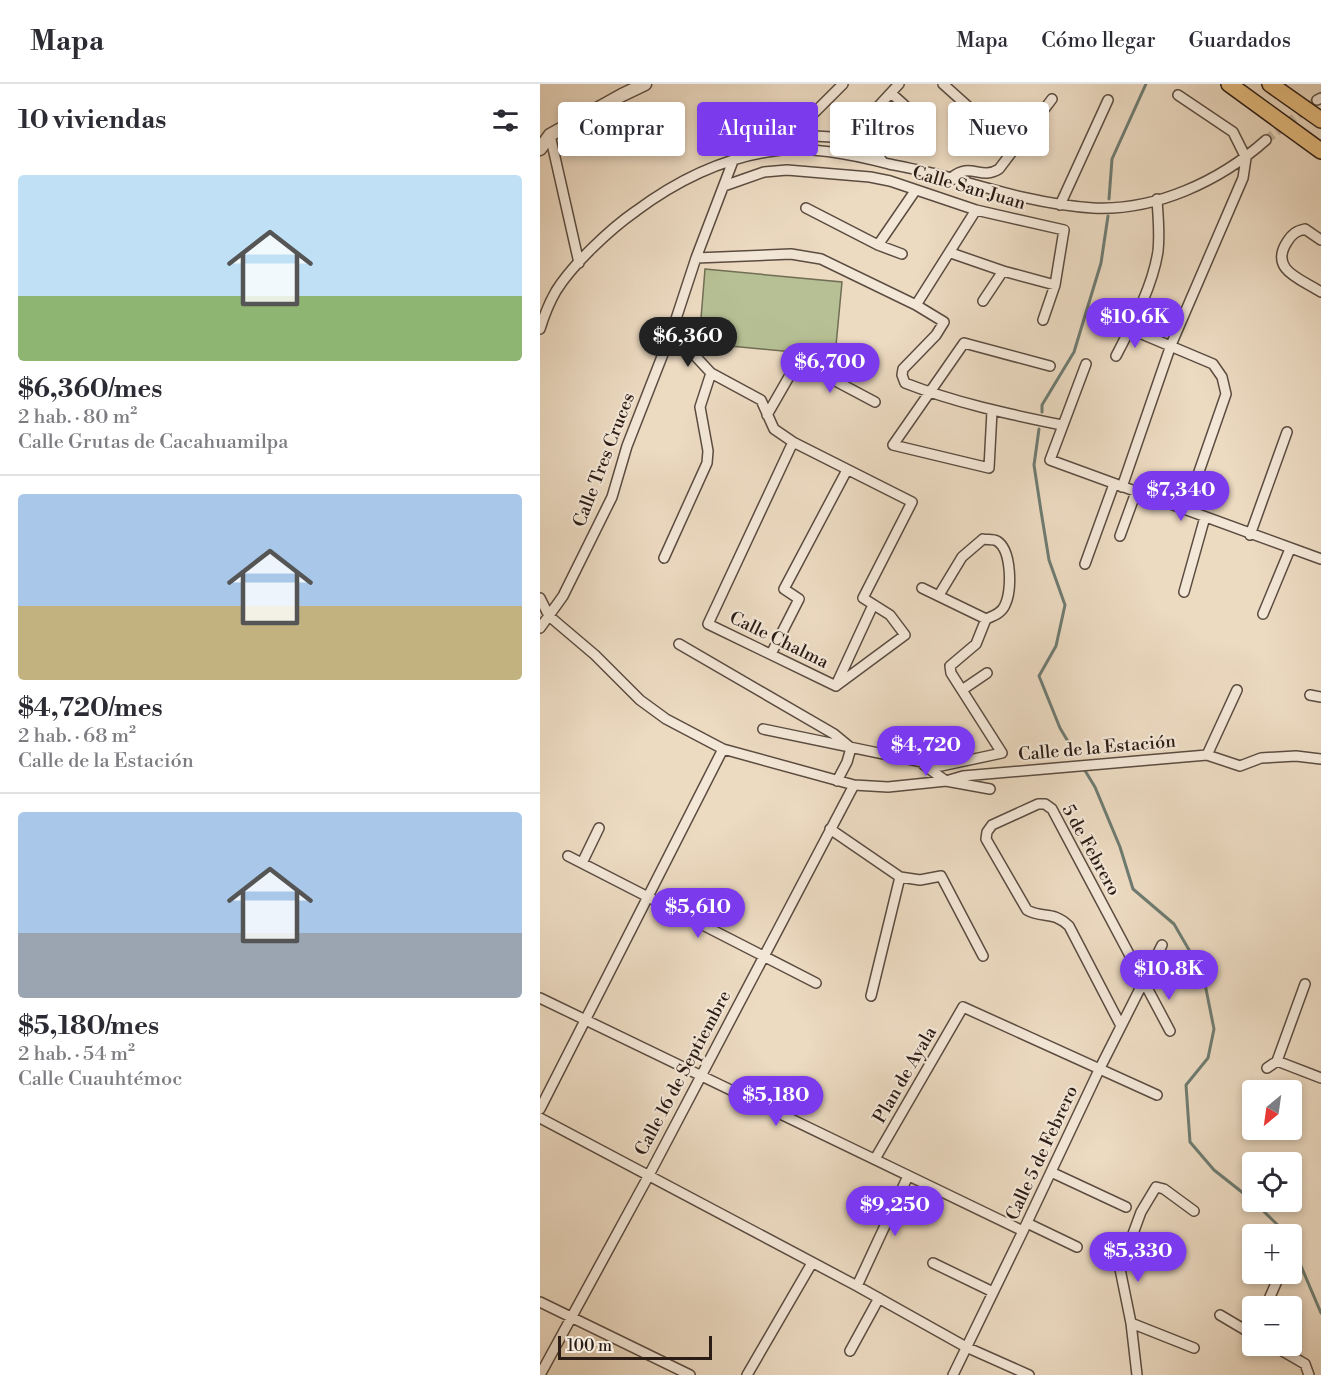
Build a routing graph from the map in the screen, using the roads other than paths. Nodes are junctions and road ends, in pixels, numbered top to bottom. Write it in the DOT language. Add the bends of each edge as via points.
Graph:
graph roads {
  1 [pos="645,84"];
  2 [pos="843,84"];
  3 [pos="899,84"];
  4 [pos="943,84"];
  5 [pos="1229,84"];
  6 [pos="1270,84"];
  7 [pos="891,93"];
  8 [pos="1178,95"];
  9 [pos="1052,99"];
  10 [pos="1108,100"];
  11 [pos="883,102"];
  12 [pos="901,102"];
  13 [pos="963,102"];
  14 [pos="818,109"];
  15 [pos="1321,120"];
  16 [pos="550,135"];
  17 [pos="1266,140"];
  18 [pos="540,149"];
  19 [pos="1321,150"];
  20 [pos="818,151"];
  21 [pos="752,156"];
  22 [pos="878,156"];
  23 [pos="1246,158"];
  24 [pos="733,161"];
  25 [pos="883,162"];
  26 [pos="951,178"];
  27 [pos="724,186"];
  28 [pos="915,191"];
  29 [pos="1157,199"];
  30 [pos="1060,205"];
  31 [pos="806,208"];
  32 [pos="976,210"];
  33 [pos="1321,240"];
  34 [pos="878,245"];
  35 [pos="951,253"];
  36 [pos="902,254"];
  37 [pos="696,258"];
  38 [pos="579,263"];
  39 [pos="1003,271"];
  40 [pos="1055,285"];
  41 [pos="1321,292"];
  42 [pos="983,301"];
  43 [pos="916,305"];
  44 [pos="1043,320"];
  45 [pos="540,329"];
  46 [pos="1130,329"];
  47 [pos="672,331"];
  48 [pos="1171,345"];
  49 [pos="1116,356"];
  50 [pos="1086,364"];
  51 [pos="1050,366"];
  52 [pos="711,373"];
  53 [pos="929,393"];
  54 [pos="875,402"];
  55 [pos="992,411"];
  56 [pos="767,415"];
  57 [pos="1062,425"];
  58 [pos="1287,432"];
  59 [pos="793,442"];
  60 [pos="847,470"];
  61 [pos="1118,485"];
  62 [pos="1136,492"];
  63 [pos="1186,509"];
  64 [pos="1205,518"];
  65 [pos="1250,535"];
  66 [pos="1119,536"];
  67 [pos="1290,549"];
  68 [pos="1320,556"];
  69 [pos="664,558"];
  70 [pos="1085,564"];
  71 [pos="922,588"];
  72 [pos="1184,592"];
  73 [pos="939,595"];
  74 [pos="540,598"];
  75 [pos="873,604"];
  76 [pos="1263,614"];
  77 [pos="549,616"];
  78 [pos="986,619"];
  79 [pos="540,628"];
  80 [pos="679,644"];
  81 [pos="771,654"];
  82 [pos="987,673"];
  83 [pos="836,686"];
  84 [pos="962,690"];
  85 [pos="1238,690"];
  86 [pos="1310,695"];
  87 [pos="1321,697"];
  88 [pos="763,729"];
  89 [pos="851,748"];
  90 [pos="723,749"];
  91 [pos="1207,755"];
  92 [pos="1321,759"];
  93 [pos="921,763"];
  94 [pos="837,781"];
  95 [pos="946,781"];
  96 [pos="854,785"];
  97 [pos="990,789"];
  98 [pos="598,828"];
  99 [pos="830,829"];
  100 [pos="568,856"];
  101 [pos="582,863"];
  102 [pos="900,877"];
  103 [pos="646,897"];
  104 [pos="1162,945"];
  105 [pos="983,956"];
  106 [pos="762,957"];
  107 [pos="816,983"];
  108 [pos="1144,984"];
  109 [pos="1305,984"];
  110 [pos="871,996"];
  111 [pos="540,998"];
  112 [pos="584,1019"];
  113 [pos="1121,1026"];
  114 [pos="1170,1031"];
  115 [pos="1277,1061"];
  116 [pos="1267,1068"];
  117 [pos="1099,1070"];
  118 [pos="700,1076"];
  119 [pos="1321,1078"];
  120 [pos="1157,1095"];
  121 [pos="540,1109"];
  122 [pos="540,1118"];
  123 [pos="875,1159"];
  124 [pos="1051,1172"];
  125 [pos="649,1175"];
  126 [pos="908,1176"];
  127 [pos="1126,1207"];
  128 [pos="1194,1211"];
  129 [pos="1025,1227"];
  130 [pos="1077,1247"];
  131 [pos="812,1263"];
  132 [pos="933,1263"];
  133 [pos="856,1286"];
  134 [pos="993,1292"];
  135 [pos="879,1298"];
  136 [pos="540,1302"];
  137 [pos="1220,1315"];
  138 [pos="571,1318"];
  139 [pos="1131,1323"];
  140 [pos="1242,1328"];
  141 [pos="966,1347"];
  142 [pos="1194,1348"];
  143 [pos="850,1351"];
  144 [pos="1291,1356"];
  145 [pos="540,1375"];
  146 [pos="690,1375"];
  147 [pos="747,1375"];
  148 [pos="953,1375"];
  149 [pos="1029,1375"];
  150 [pos="1137,1375"];
  151 [pos="1309,1375"];
  1 -- 16 [label="street"];
  2 -- 14 [label="street"];
  3 -- 7 [label="street"];
  4 -- 13 [label="street"];
  5 -- 19 [label="highway"];
  6 -- 15 [label="highway"];
  7 -- 11 [label="street"];
  7 -- 12 [label="street"];
  8 -- 23 [label="street" via="1233,132"];
  9 -- 26 [label="street" via="999,169 984,174 959,171"];
  10 -- 30 [label="street"];
  16 -- 18 [label="street"];
  16 -- 38 [label="street"];
  17 -- 23 [label="street"];
  20 -- 25 [label="street"];
  21 -- 24 [label="street"];
  22 -- 25 [label="street"];
  23 -- 29 [label="street" via="1214,178"];
  23 -- 48 [label="street" via="1243,178"];
  24 -- 27 [label="street, Calle Tres Cruces"];
  24 -- 38 [label="street" via="704,170 654,197 623,220"];
  25 -- 26 [label="street"];
  26 -- 30 [label="street"];
  27 -- 28 [label="street, Calle San Juan" via="764,172 787,170 870,177"];
  27 -- 37 [label="street, Calle Tres Cruces"];
  28 -- 32 [label="street, Calle San Juan"];
  28 -- 34 [label="street"];
  29 -- 30 [label="street" via="1096,208"];
  29 -- 46 [label="street" via="1158,252"];
  31 -- 34 [label="street"];
  32 -- 35 [label="street"];
  32 -- 40 [label="street, Calle San Juan" via="1064,230"];
  33 -- 41 [label="street" via="1305,229 1298,231 1280,253 1285,269"];
  34 -- 36 [label="street"];
  35 -- 39 [label="street"];
  35 -- 43 [label="street"];
  37 -- 43 [label="street" via="791,254 821,260"];
  37 -- 47 [label="street, Calle Tres Cruces"];
  38 -- 45 [label="street" via="556,290"];
  39 -- 40 [label="street"];
  39 -- 42 [label="street"];
  40 -- 44 [label="street"];
  43 -- 53 [label="street" via="944,322 903,369 905,382"];
  46 -- 48 [label="street"];
  46 -- 49 [label="street"];
  47 -- 52 [label="street"];
  47 -- 77 [label="street, Calle Tres Cruces" via="612,496 563,596"];
  48 -- 61 [label="street"];
  48 -- 63 [label="street" via="1213,364 1222,377 1226,394"];
  50 -- 57 [label="street"];
  51 -- 53 [label="street" via="964,343"];
  52 -- 56 [label="street" via="761,400"];
  52 -- 69 [label="street" via="700,406 707,463"];
  53 -- 55 [label="street"];
  53 -- 55 [label="street" via="893,446 989,468"];
  54 -- 56 [label="street" via="798,361"];
  55 -- 57 [label="street"];
  56 -- 59 [label="street" via="774,429"];
  57 -- 61 [label="street" via="1050,460"];
  58 -- 65 [label="street"];
  59 -- 60 [label="street"];
  59 -- 81 [label="street, Calle Chalma" via="708,624"];
  60 -- 75 [label="street" via="912,502 863,598"];
  60 -- 81 [label="street" via="784,589 799,599"];
  61 -- 62 [label="street"];
  61 -- 70 [label="street"];
  62 -- 63 [label="street"];
  62 -- 66 [label="street"];
  63 -- 64 [label="street"];
  64 -- 65 [label="street"];
  64 -- 72 [label="street"];
  65 -- 67 [label="street"];
  67 -- 68 [label="street"];
  67 -- 76 [label="street"];
  71 -- 73 [label="street"];
  73 -- 78 [label="street"];
  73 -- 78 [label="street" via="967,553 983,539 995,540 1004,547 1010,588 1005,606"];
  74 -- 77 [label="street, Calle de la Estación"];
  75 -- 83 [label="street"];
  75 -- 83 [label="street" via="890,615 905,635"];
  77 -- 79 [label="street, Calle Tres Cruces"];
  77 -- 90 [label="street, Calle de la Estación" via="640,700 666,719"];
  78 -- 84 [label="street" via="976,644 950,666"];
  80 -- 89 [label="street" via="834,734"];
  81 -- 83 [label="street, Calle Chalma"];
  82 -- 84 [label="street"];
  84 -- 93 [label="street" via="1002,753 941,766"];
  85 -- 91 [label="street"];
  86 -- 87 [label="street"];
  88 -- 89 [label="street"];
  89 -- 93 [label="street"];
  89 -- 94 [label="street"];
  90 -- 94 [label="street, Calle de la Estación"];
  90 -- 103 [label="street"];
  91 -- 92 [label="street, Calle de la Estación" via="1240,766 1261,758"];
  91 -- 95 [label="street, Calle de la Estación" via="963,776"];
  93 -- 95 [label="street"];
  94 -- 96 [label="street, Calle de la Estación"];
  95 -- 96 [label="street, Calle de la Estación" via="888,787"];
  95 -- 97 [label="street"];
  96 -- 99 [label="street, Calle 16 de Septiembre"];
  98 -- 101 [label="street"];
  99 -- 102 [label="street"];
  99 -- 106 [label="street, Calle 16 de Septiembre"];
  100 -- 101 [label="street"];
  101 -- 103 [label="street"];
  102 -- 105 [label="street" via="920,880 941,876"];
  102 -- 110 [label="street"];
  103 -- 106 [label="street"];
  103 -- 112 [label="street"];
  104 -- 108 [label="street, Calle 5 de Febrero"];
  106 -- 107 [label="street"];
  106 -- 118 [label="street, Calle 16 de Septiembre"];
  108 -- 113 [label="street, Calle 5 de Febrero"];
  108 -- 113 [label="street, 5 de Febrero" via="1052,809 1038,804 992,825 986,839 1027,910 1036,915 1050,914 1069,926"];
  108 -- 114 [label="street, 5 de Febrero"];
  109 -- 115 [label="street"];
  111 -- 112 [label="street"];
  112 -- 118 [label="street"];
  112 -- 121 [label="street"];
  113 -- 117 [label="street, Calle 5 de Febrero"];
  115 -- 116 [label="street"];
  115 -- 119 [label="street"];
  117 -- 120 [label="street"];
  117 -- 123 [label="street, Plan de Ayala" via="963,1007"];
  117 -- 124 [label="street, Calle 5 de Febrero"];
  118 -- 123 [label="street"];
  118 -- 125 [label="street, Calle 16 de Septiembre"];
  122 -- 125 [label="street"];
  123 -- 126 [label="street"];
  124 -- 127 [label="street"];
  124 -- 129 [label="street, Calle 5 de Febrero"];
  125 -- 131 [label="street"];
  125 -- 138 [label="street, Calle 16 de Septiembre"];
  126 -- 129 [label="street"];
  126 -- 133 [label="street"];
  128 -- 139 [label="street" via="1156,1187 1141,1212 1120,1269"];
  129 -- 130 [label="street"];
  129 -- 134 [label="street, Calle 5 de Febrero"];
  131 -- 133 [label="street"];
  131 -- 147 [label="street"];
  132 -- 134 [label="street"];
  133 -- 135 [label="street"];
  134 -- 141 [label="street, Calle 5 de Febrero"];
  135 -- 141 [label="street"];
  135 -- 143 [label="street"];
  136 -- 138 [label="street"];
  137 -- 140 [label="street"];
  138 -- 145 [label="street, Calle 16 de Septiembre"];
  138 -- 146 [label="street"];
  139 -- 142 [label="street"];
  139 -- 150 [label="street"];
  141 -- 148 [label="street, Calle 5 de Febrero"];
  141 -- 149 [label="street"];
  144 -- 151 [label="street" via="1305,1364"];
}
